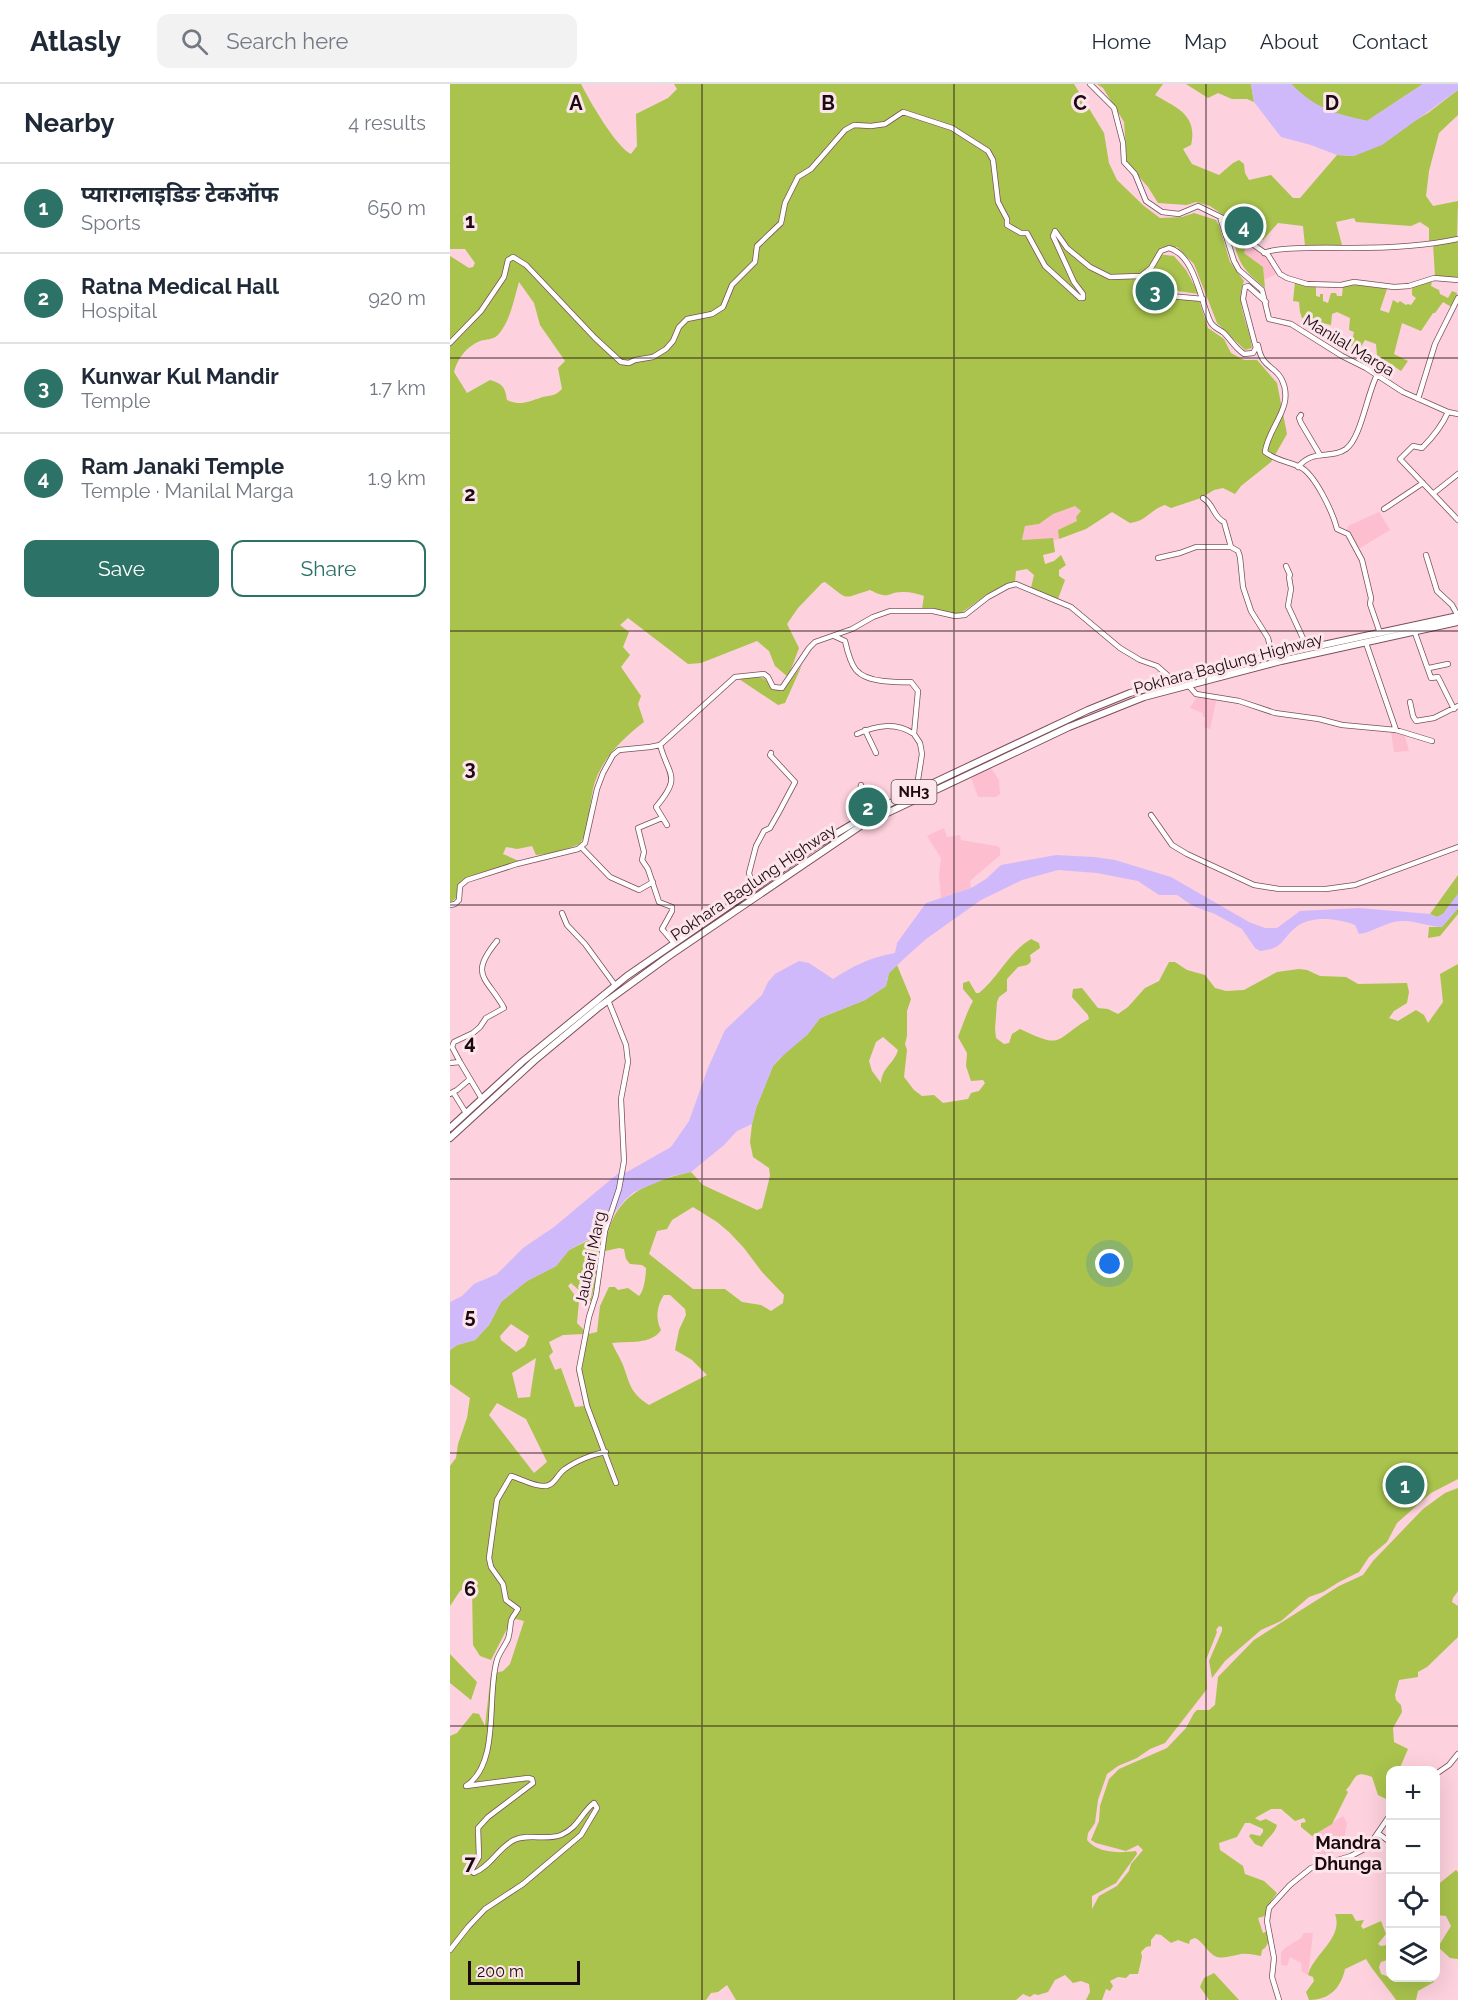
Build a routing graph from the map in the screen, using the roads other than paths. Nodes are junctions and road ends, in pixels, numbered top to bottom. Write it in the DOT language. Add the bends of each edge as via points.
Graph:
graph roads {
  1 [pos="1090,84"];
  2 [pos="1220,217"];
  3 [pos="1458,239"];
  4 [pos="1264,253"];
  5 [pos="1458,280"];
  6 [pos="1158,284"];
  7 [pos="1458,298"];
  8 [pos="1203,299"];
  9 [pos="1266,302"];
  10 [pos="1251,332"];
  11 [pos="450,343"];
  12 [pos="1377,375"];
  13 [pos="1418,399"];
  14 [pos="1448,412"];
  15 [pos="1458,414"];
  16 [pos="1301,415"];
  17 [pos="1320,454"];
  18 [pos="1298,467"];
  19 [pos="1458,474"];
  20 [pos="1423,483"];
  21 [pos="1434,493"];
  22 [pos="1203,498"];
  23 [pos="1384,509"];
  24 [pos="1458,520"];
  25 [pos="1231,547"];
  26 [pos="1426,555"];
  27 [pos="1158,558"];
  28 [pos="1286,566"];
  29 [pos="1458,616"];
  30 [pos="1458,622"];
  31 [pos="1380,633"];
  32 [pos="1415,633"];
  33 [pos="834,636"];
  34 [pos="1365,643"];
  35 [pos="1307,647"];
  36 [pos="1286,653"];
  37 [pos="1272,656"];
  38 [pos="1281,661"];
  39 [pos="1448,664"];
  40 [pos="1429,668"];
  41 [pos="1174,681"];
  42 [pos="1188,685"];
  43 [pos="1410,702"];
  44 [pos="1456,707"];
  45 [pos="865,730"];
  46 [pos="1396,730"];
  47 [pos="857,734"];
  48 [pos="914,734"];
  49 [pos="1432,741"];
  50 [pos="660,745"];
  51 [pos="771,753"];
  52 [pos="876,753"];
  53 [pos="861,784"];
  54 [pos="918,790"];
  55 [pos="1151,815"];
  56 [pos="662,818"];
  57 [pos="858,819"];
  58 [pos="667,825"];
  59 [pos="581,847"];
  60 [pos="1458,848"];
  61 [pos="653,882"];
  62 [pos="757,885"];
  63 [pos="450,905"];
  64 [pos="562,914"];
  65 [pos="497,942"];
  66 [pos="674,943"];
  67 [pos="615,985"];
  68 [pos="609,1000"];
  69 [pos="460,1062"];
  70 [pos="450,1064"];
  71 [pos="470,1079"];
  72 [pos="451,1093"];
  73 [pos="482,1099"];
  74 [pos="466,1113"];
  75 [pos="450,1128"];
  76 [pos="450,1138"];
  77 [pos="606,1452"];
  78 [pos="616,1483"];
  79 [pos="1458,1754"];
  80 [pos="1440,1771"];
  81 [pos="1387,1820"];
  82 [pos="1379,1834"];
  83 [pos="1386,1839"];
  84 [pos="450,1950"];
  85 [pos="1280,2000"];
  1 -- 2 [label="street" via="1114,108 1124,162 1135,174 1146,201 1162,212 1179,214 1198,206"];
  2 -- 4 [label="street"];
  2 -- 9 [label="street, Manilal Marga" via="1234,261 1262,290"];
  3 -- 4 [label="street" via="1404,246 1303,248"];
  4 -- 5 [label="street" via="1280,274 1307,284 1354,282 1395,287 1434,278"];
  6 -- 8 [label="street" via="1158,297"];
  7 -- 13 [label="street" via="1435,344"];
  8 -- 10 [label="street" via="1210,324 1244,354 1253,353 1256,348"];
  8 -- 11 [label="street" via="1183,256 1174,249 1161,251 1141,276 1110,277 1075,255 1055,231 1053,236 1084,297 1080,298 1044,266 1027,233 1007,225 988,152 952,128 903,112 885,124 854,124 845,130 811,169 798,177 784,203 781,223 758,246 755,262 732,285 723,308 687,319 659,355 621,362 526,265 513,257 481,311"];
  9 -- 10 [label="street" via="1248,286 1245,288 1243,299"];
  9 -- 12 [label="street, Manilal Marga" via="1269,319 1291,324"];
  10 -- 18 [label="street" via="1262,359 1282,380 1286,400 1265,452"];
  12 -- 13 [label="street, Manilal Marga"];
  12 -- 17 [label="street" via="1353,441 1344,450"];
  13 -- 14 [label="street, Manilal Marga"];
  14 -- 15 [label="street, Manilal Marga"];
  14 -- 20 [label="street" via="1429,441 1422,447 1413,446 1401,457"];
  16 -- 17 [label="street" via="1301,423"];
  17 -- 18 [label="street" via="1310,456"];
  18 -- 31 [label="street" via="1312,478 1330,507 1337,529 1348,534 1362,560"];
  19 -- 21 [label="street"];
  20 -- 21 [label="street"];
  20 -- 23 [label="street"];
  21 -- 24 [label="street"];
  22 -- 25 [label="street" via="1216,518 1224,522"];
  25 -- 27 [label="street" via="1196,547"];
  25 -- 37 [label="street" via="1238,551 1251,611 1268,638"];
  26 -- 29 [label="street" via="1437,591"];
  28 -- 35 [label="street" via="1291,589 1288,606"];
  29 -- 31 [label="highway, Pokhara Baglung Highway / NH3"];
  30 -- 32 [label="highway, Pokhara Baglung Highway"];
  31 -- 35 [label="highway, Pokhara Baglung Highway / NH3"];
  32 -- 34 [label="highway, Pokhara Baglung Highway"];
  32 -- 40 [label="street"];
  33 -- 41 [label="street" via="890,611 965,615 988,597 1016,584 1071,608 1120,648 1157,666"];
  33 -- 48 [label="street" via="845,641 853,668 863,677 911,682 919,694"];
  33 -- 50 [label="street" via="815,642 782,688 773,687 764,674 735,677"];
  34 -- 38 [label="highway, Pokhara Baglung Highway"];
  34 -- 46 [label="street"];
  35 -- 36 [label="highway, Pokhara Baglung Highway / NH3"];
  36 -- 37 [label="highway, Pokhara Baglung Highway / NH3"];
  36 -- 38 [label="highway"];
  37 -- 41 [label="highway, Pokhara Baglung Highway / NH3"];
  38 -- 42 [label="highway, Pokhara Baglung Highway"];
  39 -- 40 [label="street"];
  40 -- 44 [label="street" via="1431,678 1438,677"];
  41 -- 54 [label="highway, Pokhara Baglung Highway / NH3" via="1100,705"];
  42 -- 46 [label="street" via="1196,693 1275,713"];
  42 -- 68 [label="highway, Pokhara Baglung Highway" via="1069,727 862,825"];
  43 -- 44 [label="street" via="1416,721 1434,718"];
  45 -- 47 [label="street"];
  45 -- 48 [label="street" via="893,725"];
  45 -- 52 [label="street"];
  46 -- 49 [label="street"];
  48 -- 54 [label="street" via="922,748"];
  50 -- 56 [label="street" via="672,779 656,807"];
  50 -- 59 [label="street" via="619,750 613,755 597,789 589,831"];
  51 -- 62 [label="street" via="795,782 756,846 749,873"];
  53 -- 57 [label="street"];
  54 -- 57 [label="highway, Pokhara Baglung Highway / NH3"];
  55 -- 60 [label="street" via="1172,845 1187,854 1254,885 1280,889 1356,885"];
  56 -- 58 [label="street"];
  56 -- 61 [label="street" via="638,828 645,852 642,860"];
  57 -- 62 [label="highway, Pokhara Baglung Highway / NH3"];
  59 -- 61 [label="street" via="615,881 639,890"];
  59 -- 63 [label="street" via="467,880 460,886 459,900"];
  61 -- 66 [label="street" via="659,902 672,907 662,928"];
  62 -- 66 [label="highway, Pokhara Baglung Highway / NH3"];
  64 -- 67 [label="street"];
  65 -- 69 [label="street" via="482,966 482,977 504,1008 486,1018 473,1033 454,1042 452,1047"];
  66 -- 67 [label="highway, Pokhara Baglung Highway / NH3"];
  67 -- 73 [label="highway, Pokhara Baglung Highway / NH3"];
  68 -- 76 [label="highway, Pokhara Baglung Highway"];
  68 -- 77 [label="street, Jaubari Marg" via="626,1045 628,1062 621,1099 624,1161 605,1231 596,1295 579,1369 587,1406"];
  69 -- 70 [label="street"];
  69 -- 71 [label="street"];
  71 -- 72 [label="street"];
  71 -- 73 [label="street"];
  72 -- 74 [label="street"];
  73 -- 74 [label="highway, Pokhara Baglung Highway / NH3"];
  74 -- 75 [label="highway, Pokhara Baglung Highway / NH3"];
  77 -- 78 [label="street, Jaubari Marg"];
  77 -- 84 [label="street" via="570,1466 546,1486 512,1476 497,1500 489,1558 503,1584 506,1600 518,1609 497,1660 487,1754 473,1782 466,1786 528,1778 533,1783 477,1828 479,1857 471,1871 483,1869 514,1840 559,1836 570,1831 591,1805 594,1803 597,1808 581,1835 523,1884 485,1909"];
  79 -- 80 [label="street"];
  81 -- 82 [label="street"];
  82 -- 83 [label="street"];
  82 -- 85 [label="street" via="1362,1851 1311,1868 1269,1908 1272,1977"];
}
